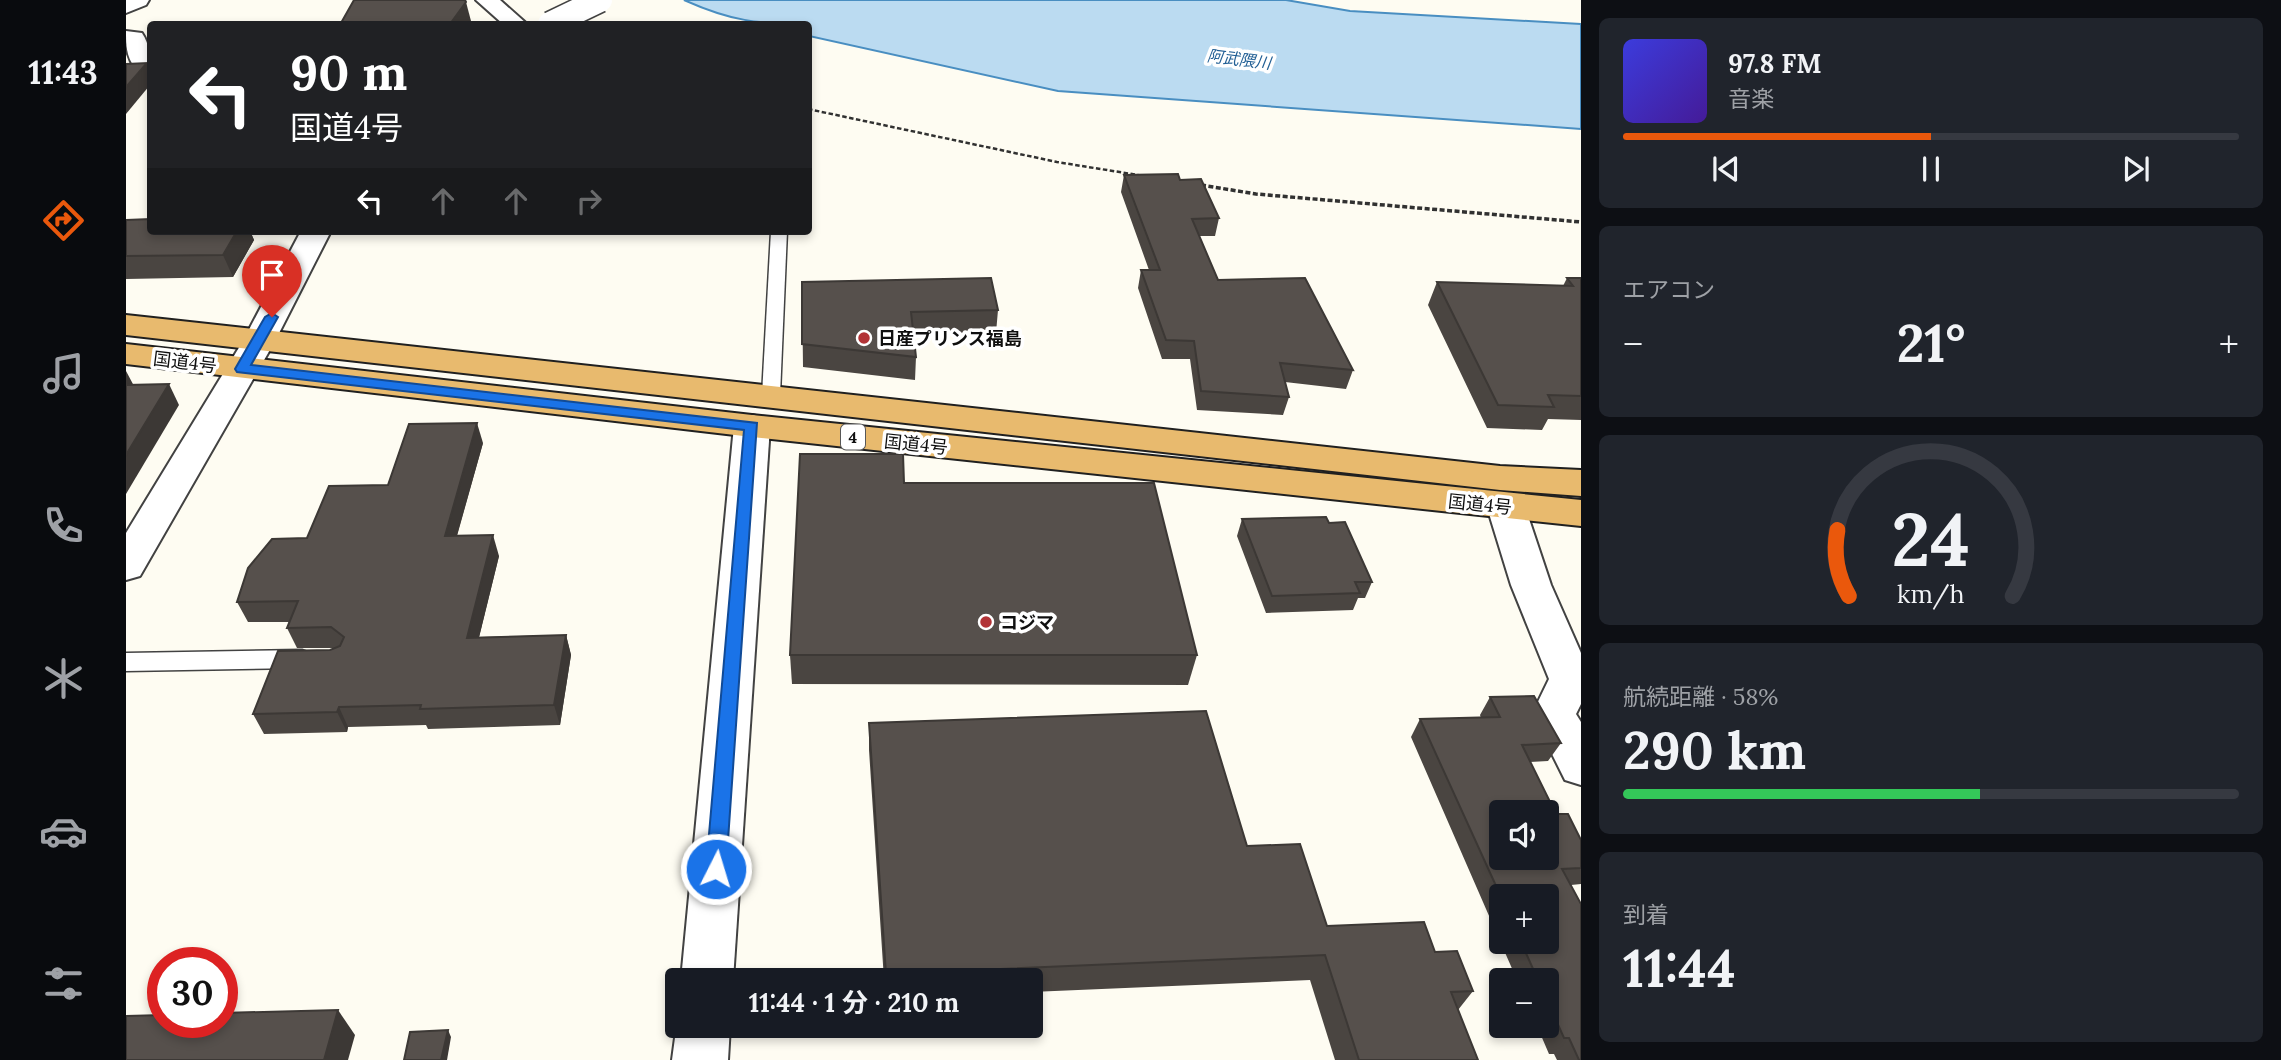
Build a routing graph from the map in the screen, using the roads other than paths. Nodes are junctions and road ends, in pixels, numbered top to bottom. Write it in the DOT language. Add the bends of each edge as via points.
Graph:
graph roads {
  1 [pos="138,0"];
  2 [pos="486,0"];
  3 [pos="600,0"];
  4 [pos="126,6"];
  5 [pos="512,21"];
  6 [pos="556,21"];
  7 [pos="126,38"];
  8 [pos="147,63"];
  9 [pos="314,235"];
  10 [pos="779,235"];
  11 [pos="126,325"];
  12 [pos="126,354"];
  13 [pos="251,355"];
  14 [pos="761,411"];
  15 [pos="1581,483"];
  16 [pos="1506,508"];
  17 [pos="1581,513"];
  18 [pos="126,566"];
  19 [pos="326,659"];
  20 [pos="126,662"];
  21 [pos="1581,766"];
  22 [pos="708,968"];
  23 [pos="702,1038"];
  24 [pos="700,1060"];
  1 -- 4 [label="street"];
  2 -- 5 [label="street"];
  3 -- 6 [label="street, bridge"];
  7 -- 8 [label="street" via="134,38 142,63"];
  9 -- 13 [label="street"];
  10 -- 14 [label="lane"];
  11 -- 13 [label="highway, 国道4号 / 4"];
  12 -- 13 [label="highway, 国道4号 / 4"];
  13 -- 14 [label="highway, 国道4号 / 4"];
  13 -- 18 [label="street"];
  14 -- 15 [label="highway, 国道4号 / 4"];
  14 -- 16 [label="highway, 国道4号 / 4"];
  14 -- 22 [label="street"];
  16 -- 17 [label="highway, 国道4号 / 4"];
  16 -- 21 [label="street" via="1531,585 1572,679 1554,714"];
  19 -- 20 [label="lane"];
  23 -- 24 [label="street"];
}
